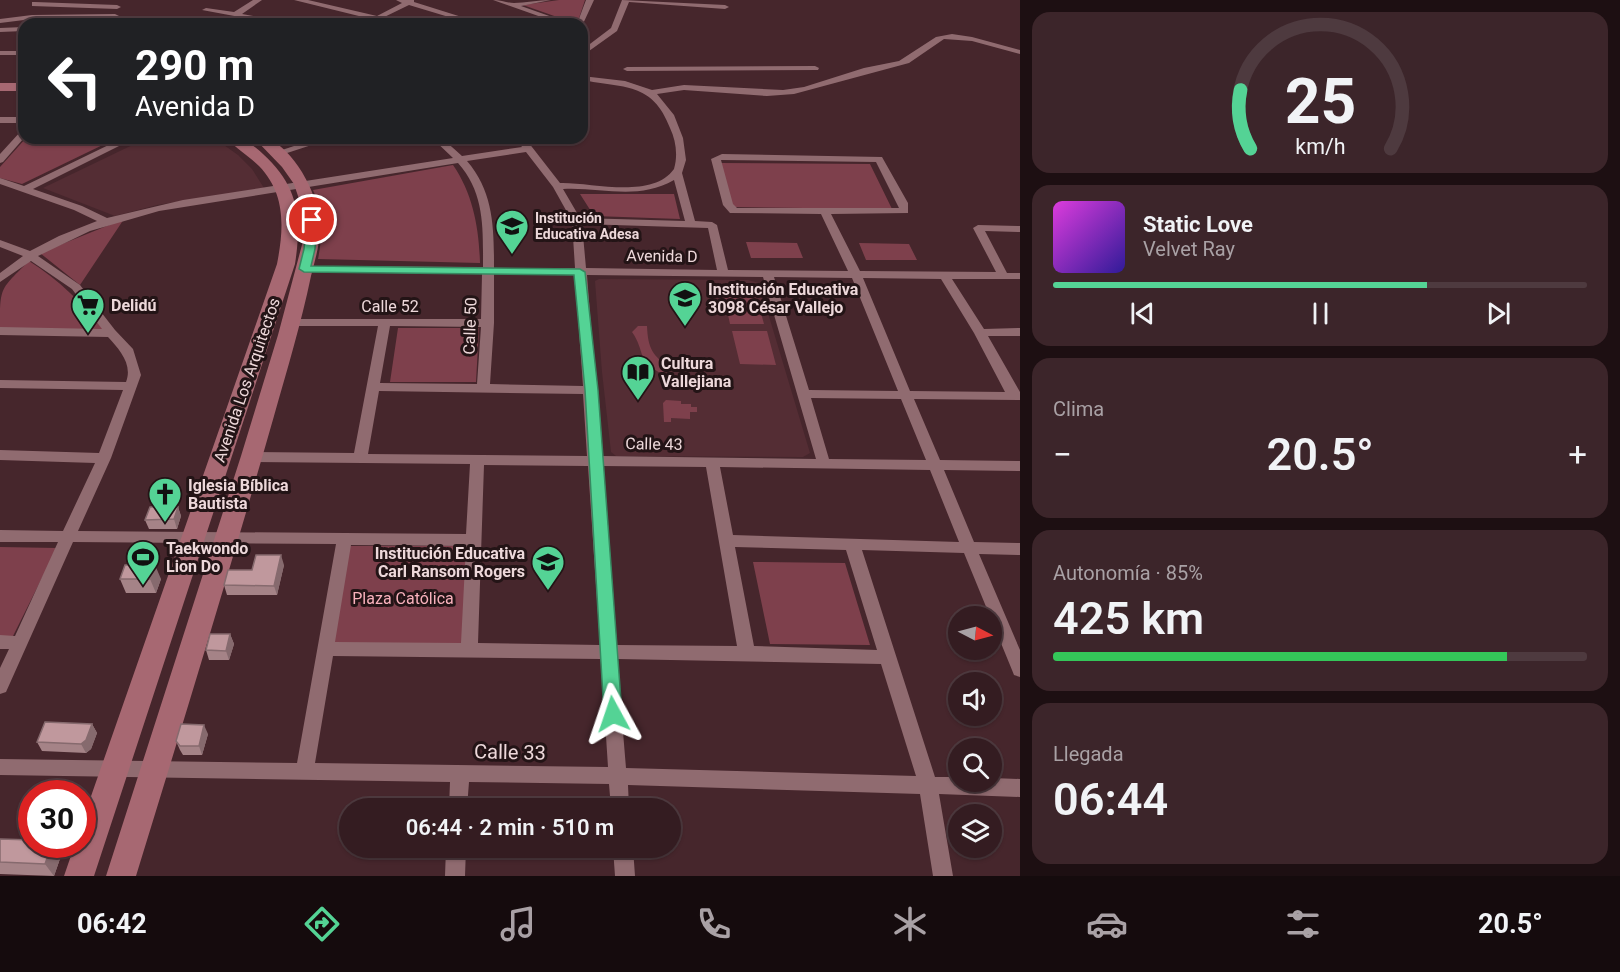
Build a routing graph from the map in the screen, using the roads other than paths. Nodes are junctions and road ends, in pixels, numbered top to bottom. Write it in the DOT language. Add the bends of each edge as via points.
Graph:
graph roads {
  1 [pos="258,0"];
  2 [pos="298,0"];
  3 [pos="497,0"];
  4 [pos="547,0"];
  5 [pos="590,0"];
  6 [pos="626,0"];
  7 [pos="407,1"];
  8 [pos="35,4"];
  9 [pos="45,4"];
  10 [pos="514,5"];
  11 [pos="117,7"];
  12 [pos="725,7"];
  13 [pos="206,10"];
  14 [pos="236,14"];
  15 [pos="32,17"];
  16 [pos="24,18"];
  17 [pos="113,18"];
  18 [pos="258,18"];
  19 [pos="378,18"];
  20 [pos="461,18"];
  21 [pos="551,18"];
  22 [pos="583,18"];
  23 [pos="18,19"];
  24 [pos="0,21"];
  25 [pos="18,29"];
  26 [pos="0,30"];
  27 [pos="588,49"];
  28 [pos="1020,52"];
  29 [pos="0,53"];
  30 [pos="18,53"];
  31 [pos="815,68"];
  32 [pos="627,69"];
  33 [pos="588,79"];
  34 [pos="0,80"];
  35 [pos="18,80"];
  36 [pos="791,80"];
  37 [pos="0,87"];
  38 [pos="18,87"];
  39 [pos="652,93"];
  40 [pos="0,120"];
  41 [pos="18,120"];
  42 [pos="18,140"];
  43 [pos="114,144"];
  44 [pos="242,144"];
  45 [pos="268,144"];
  46 [pos="308,144"];
  47 [pos="444,144"];
  48 [pos="524,144"];
  49 [pos="528,149"];
  50 [pos="278,153"];
  51 [pos="461,159"];
  52 [pos="0,160"];
  53 [pos="677,173"];
  54 [pos="0,181"];
  55 [pos="557,186"];
  56 [pos="293,187"];
  57 [pos="25,189"];
  58 [pos="825,212"];
  59 [pos="577,221"];
  60 [pos="107,222"];
  61 [pos="691,225"];
  62 [pos="1020,229"];
  63 [pos="0,243"];
  64 [pos="30,255"];
  65 [pos="304,269"];
  66 [pos="488,270"];
  67 [pos="580,272"];
  68 [pos="724,274"];
  69 [pos="768,274"];
  70 [pos="856,275"];
  71 [pos="944,275"];
  72 [pos="1003,275"];
  73 [pos="1020,276"];
  74 [pos="0,279"];
  75 [pos="292,322"];
  76 [pos="386,322"];
  77 [pos="489,323"];
  78 [pos="0,331"];
  79 [pos="111,333"];
  80 [pos="980,333"];
  81 [pos="1020,333"];
  82 [pos="0,384"];
  83 [pos="132,386"];
  84 [pos="373,387"];
  85 [pos="483,389"];
  86 [pos="591,390"];
  87 [pos="803,394"];
  88 [pos="906,395"];
  89 [pos="1017,396"];
  90 [pos="0,455"];
  91 [pos="252,457"];
  92 [pos="104,458"];
  93 [pos="360,458"];
  94 [pos="477,459"];
  95 [pos="596,461"];
  96 [pos="712,462"];
  97 [pos="824,464"];
  98 [pos="935,465"];
  99 [pos="1020,466"];
  100 [pos="0,536"];
  101 [pos="67,538"];
  102 [pos="194,538"];
  103 [pos="226,539"];
  104 [pos="344,540"];
  105 [pos="474,540"];
  106 [pos="726,541"];
  107 [pos="852,544"];
  108 [pos="969,548"];
  109 [pos="1020,549"];
  110 [pos="0,642"];
  111 [pos="21,643"];
  112 [pos="326,649"];
  113 [pos="469,651"];
  114 [pos="608,652"];
  115 [pos="747,653"];
  116 [pos="887,657"];
  117 [pos="1020,670"];
  118 [pos="0,687"];
  119 [pos="0,767"];
  120 [pos="116,768"];
  121 [pos="155,768"];
  122 [pos="305,770"];
  123 [pos="460,773"];
  124 [pos="618,776"];
  125 [pos="928,785"];
  126 [pos="1020,788"];
  127 [pos="459,798"];
  128 [pos="619,798"];
  129 [pos="456,858"];
  130 [pos="624,858"];
  131 [pos="80,876"];
  132 [pos="121,876"];
  133 [pos="455,876"];
  134 [pos="625,876"];
  135 [pos="943,876"];
  1 -- 14 [label="street"];
  2 -- 19 [label="street"];
  3 -- 10 [label="street"];
  4 -- 10 [label="street"];
  5 -- 22 [label="street"];
  6 -- 12 [label="street"];
  6 -- 27 [label="street" via="614,29"];
  7 -- 19 [label="street"];
  7 -- 20 [label="street"];
  8 -- 9 [label="street"];
  9 -- 11 [label="street"];
  9 -- 15 [label="street"];
  10 -- 21 [label="street"];
  13 -- 14 [label="street"];
  14 -- 18 [label="street"];
  15 -- 16 [label="street"];
  15 -- 17 [label="street" via="115,16"];
  23 -- 24 [label="street"];
  25 -- 26 [label="street"];
  28 -- 36 [label="street" via="942,37 903,62"];
  29 -- 30 [label="street"];
  31 -- 36 [label="street"];
  32 -- 36 [label="street"];
  33 -- 39 [label="street"];
  34 -- 35 [label="main road"];
  36 -- 39 [label="street" via="765,93 673,89"];
  37 -- 38 [label="main road"];
  39 -- 53 [label="street" via="666,108 677,133"];
  40 -- 41 [label="street"];
  42 -- 52 [label="street"];
  43 -- 57 [label="street"];
  44 -- 56 [label="main road, Avenida Los Arquitectos"];
  45 -- 50 [label="main road, Avenida Los Arquitectos"];
  46 -- 50 [label="street"];
  47 -- 51 [label="street, Calle 50"];
  48 -- 49 [label="street"];
  49 -- 51 [label="street"];
  49 -- 55 [label="street"];
  50 -- 56 [label="main road, Avenida Los Arquitectos"];
  51 -- 56 [label="street"];
  51 -- 66 [label="street, Calle 50" via="481,189 489,227"];
  53 -- 55 [label="street" via="631,191"];
  53 -- 61 [label="street"];
  54 -- 57 [label="street"];
  55 -- 59 [label="street"];
  56 -- 60 [label="street" via="163,207"];
  56 -- 65 [label="main road, Avenida Los Arquitectos" via="312,220"];
  56 -- 102 [label="main road, Avenida Los Arquitectos" via="286,264"];
  57 -- 60 [label="street"];
  58 -- 58 [label="street" via="734,211 728,205 716,159 879,159 904,211"];
  58 -- 70 [label="street"];
  59 -- 61 [label="street"];
  59 -- 67 [label="street"];
  60 -- 64 [label="street"];
  61 -- 68 [label="street" via="712,225"];
  62 -- 72 [label="street" via="978,228"];
  63 -- 64 [label="street"];
  64 -- 74 [label="street"];
  64 -- 79 [label="street" via="76,287"];
  65 -- 66 [label="street, Avenida D"];
  65 -- 75 [label="main road, Avenida Los Arquitectos"];
  66 -- 67 [label="street, Avenida D"];
  66 -- 77 [label="street, Calle 50"];
  67 -- 68 [label="street, Avenida D"];
  67 -- 86 [label="street"];
  68 -- 69 [label="street, Avenida D"];
  69 -- 70 [label="street, Avenida D"];
  69 -- 87 [label="street"];
  70 -- 71 [label="street, Avenida D"];
  70 -- 88 [label="street"];
  71 -- 72 [label="street, Avenida D"];
  71 -- 80 [label="street"];
  72 -- 73 [label="street, Avenida D"];
  75 -- 76 [label="street, Calle 52"];
  75 -- 91 [label="main road, Avenida Los Arquitectos"];
  76 -- 77 [label="street, Calle 52"];
  76 -- 84 [label="street"];
  77 -- 85 [label="street, Calle 50"];
  78 -- 79 [label="street"];
  79 -- 83 [label="street" via="129,352 135,375"];
  80 -- 81 [label="street"];
  80 -- 89 [label="street"];
  82 -- 83 [label="street"];
  83 -- 92 [label="street"];
  84 -- 85 [label="street"];
  84 -- 93 [label="street"];
  85 -- 86 [label="street"];
  86 -- 95 [label="street"];
  87 -- 88 [label="street"];
  87 -- 97 [label="street"];
  88 -- 89 [label="street"];
  88 -- 98 [label="street"];
  90 -- 92 [label="street"];
  91 -- 93 [label="street, Calle 43"];
  91 -- 103 [label="main road, Avenida Los Arquitectos"];
  92 -- 101 [label="street"];
  93 -- 94 [label="street, Calle 43"];
  94 -- 95 [label="street, Calle 43"];
  94 -- 105 [label="street"];
  95 -- 96 [label="street, Calle 43"];
  95 -- 114 [label="street"];
  96 -- 97 [label="street, Calle 43"];
  96 -- 106 [label="street"];
  97 -- 98 [label="street, Calle 43"];
  98 -- 99 [label="street, Calle 43"];
  98 -- 108 [label="street"];
  100 -- 101 [label="street"];
  101 -- 102 [label="street"];
  101 -- 111 [label="street"];
  102 -- 103 [label="street"];
  102 -- 120 [label="main road, Avenida Los Arquitectos"];
  103 -- 104 [label="street"];
  103 -- 121 [label="main road, Avenida Los Arquitectos"];
  104 -- 105 [label="street"];
  104 -- 112 [label="street"];
  105 -- 113 [label="street"];
  106 -- 107 [label="street"];
  106 -- 115 [label="street"];
  107 -- 108 [label="street"];
  107 -- 116 [label="street"];
  108 -- 109 [label="street"];
  108 -- 117 [label="street"];
  110 -- 111 [label="street"];
  111 -- 118 [label="street"];
  112 -- 113 [label="street"];
  112 -- 122 [label="street"];
  113 -- 114 [label="street"];
  114 -- 115 [label="street"];
  114 -- 124 [label="street"];
  115 -- 116 [label="street"];
  116 -- 125 [label="street"];
  119 -- 120 [label="street, Calle 33"];
  120 -- 121 [label="street, Calle 33"];
  120 -- 131 [label="main road, Avenida Los Arquitectos"];
  121 -- 122 [label="street, Calle 33"];
  121 -- 132 [label="main road, Avenida Los Arquitectos"];
  122 -- 123 [label="street, Calle 33"];
  123 -- 124 [label="street, Calle 33"];
  123 -- 127 [label="street"];
  124 -- 125 [label="street, Calle 33"];
  124 -- 128 [label="street"];
  125 -- 126 [label="street, Calle 33"];
  125 -- 135 [label="street"];
  129 -- 133 [label="street"];
  130 -- 134 [label="street"];
}
